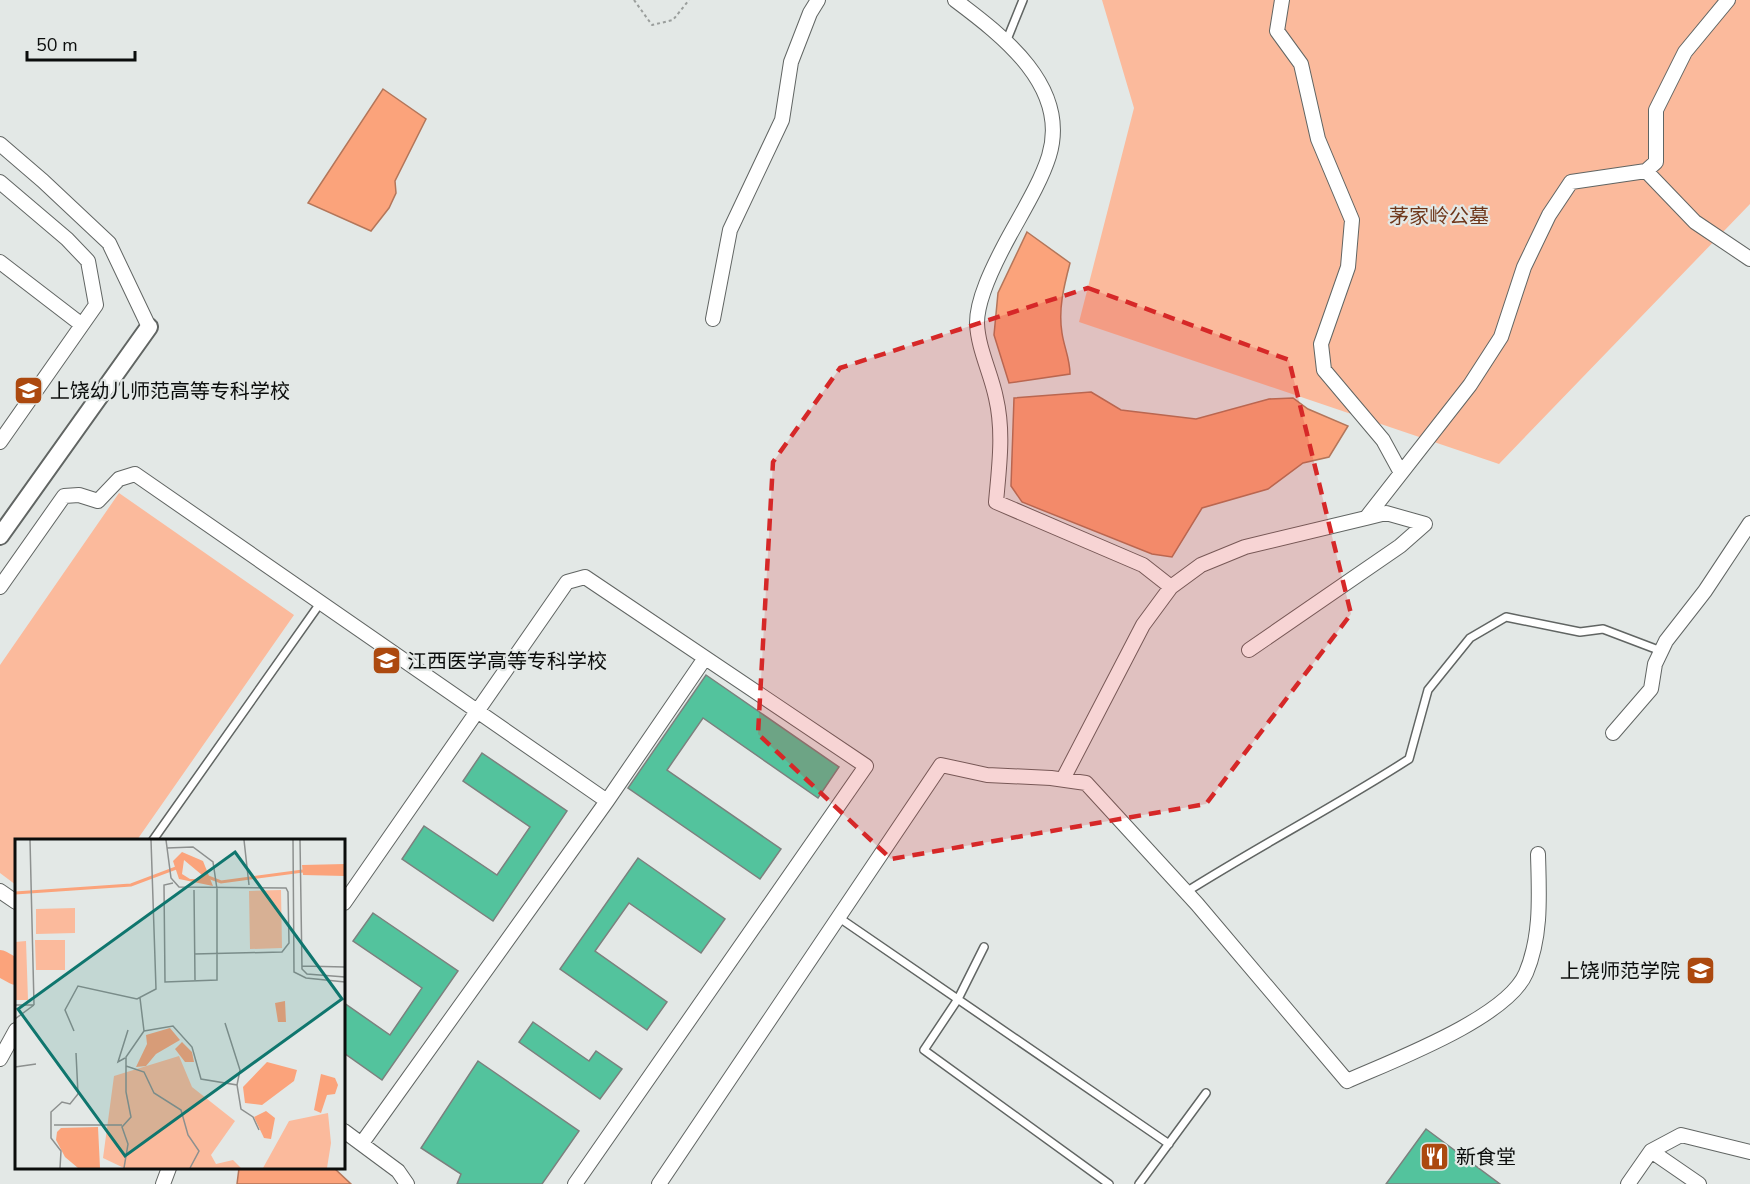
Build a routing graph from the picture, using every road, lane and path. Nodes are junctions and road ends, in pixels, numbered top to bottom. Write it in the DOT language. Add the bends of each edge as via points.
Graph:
graph roads {
  1 [pos="634,0"];
  2 [pos="689,0"];
  3 [pos="818,0"];
  4 [pos="955,0"];
  5 [pos="1023,0"];
  6 [pos="1282,0"];
  7 [pos="1728,0"];
  8 [pos="1006,42"];
  9 [pos="0,144"];
  10 [pos="1646,171"];
  11 [pos="0,182"];
  12 [pos="1750,259"];
  13 [pos="0,262"];
  14 [pos="713,319"];
  15 [pos="82,325"];
  16 [pos="149,327"];
  17 [pos="0,441"];
  18 [pos="1401,473"];
  19 [pos="1366,518"];
  20 [pos="1750,523"];
  21 [pos="0,536"];
  22 [pos="0,587"];
  23 [pos="1171,587"];
  24 [pos="321,602"];
  25 [pos="1250,650"];
  26 [pos="1661,651"];
  27 [pos="705,658"];
  28 [pos="477,710"];
  29 [pos="1613,733"];
  30 [pos="1063,779"];
  31 [pos="607,801"];
  32 [pos="154,839"];
  33 [pos="1538,854"];
  34 [pos="0,891"];
  35 [pos="1186,892"];
  36 [pos="15,901"];
  37 [pos="345,902"];
  38 [pos="838,917"];
  39 [pos="984,947"];
  40 [pos="958,999"];
  41 [pos="15,1032"];
  42 [pos="3,1053"];
  43 [pos="1206,1093"];
  44 [pos="345,1132"];
  45 [pos="362,1143"];
  46 [pos="1168,1144"];
  47 [pos="1651,1151"];
  48 [pos="1750,1152"];
  49 [pos="168,1169"];
  50 [pos="163,1184"];
  51 [pos="407,1184"];
  52 [pos="575,1184"];
  53 [pos="659,1184"];
  54 [pos="1109,1184"];
  55 [pos="1139,1184"];
  56 [pos="1629,1184"];
  57 [pos="1699,1184"];
  1 -- 2 [label="path" via="652,25 673,20"];
  3 -- 14 [label="street" via="791,62 782,120 730,230"];
  4 -- 8 [label="street"];
  5 -- 8 [label="lane"];
  6 -- 18 [label="street" via="1277,31 1301,64 1318,139 1352,220 1348,267 1321,344 1324,370 1383,440"];
  7 -- 10 [label="street" via="1685,51 1656,110 1656,162"];
  8 -- 23 [label="street" via="1029,64 1053,114 1049,156 989,274 977,321 983,358 997,399 1000,454 996,502 1143,565"];
  9 -- 16 [label="street" via="109,243"];
  10 -- 12 [label="street" via="1695,222"];
  10 -- 18 [label="street" via="1571,182 1549,215 1524,267 1501,336 1470,385"];
  11 -- 15 [label="street" via="88,261 96,305"];
  13 -- 15 [label="street"];
  15 -- 17 [label="street"];
  16 -- 21 [label="street"];
  18 -- 19 [label="street"];
  19 -- 23 [label="street" via="1245,547 1201,565"];
  19 -- 25 [label="street" via="1386,513 1425,524 1400,546"];
  20 -- 26 [label="street"];
  22 -- 24 [label="street" via="64,496 79,495 98,501 119,479 135,474"];
  23 -- 30 [label="street" via="1143,625"];
  24 -- 28 [label="street"];
  24 -- 32 [label="lane"];
  26 -- 29 [label="street" via="1652,690"];
  26 -- 35 [label="lane" via="1603,629 1580,632 1506,617 1470,638 1428,690 1409,759 1345,801"];
  27 -- 28 [label="street" via="585,577 567,582"];
  27 -- 31 [label="street"];
  27 -- 52 [label="street" via="866,766"];
  28 -- 31 [label="street"];
  28 -- 37 [label="street"];
  30 -- 35 [label="street" via="1086,783"];
  30 -- 38 [label="street" via="987,775 941,765"];
  31 -- 45 [label="street"];
  33 -- 35 [label="street" via="1539,926 1526,975 1504,1000 1473,1022 1347,1082"];
  34 -- 36 [label="street"];
  38 -- 40 [label="lane"];
  38 -- 53 [label="street"];
  39 -- 40 [label="lane"];
  40 -- 46 [label="lane"];
  40 -- 54 [label="lane" via="924,1050"];
  41 -- 42 [label="street"];
  43 -- 46 [label="lane"];
  44 -- 45 [label="street"];
  45 -- 51 [label="street" via="398,1171"];
  46 -- 55 [label="lane"];
  47 -- 48 [label="street" via="1681,1136"];
  47 -- 56 [label="street"];
  47 -- 57 [label="street"];
  49 -- 50 [label="street"];
}
